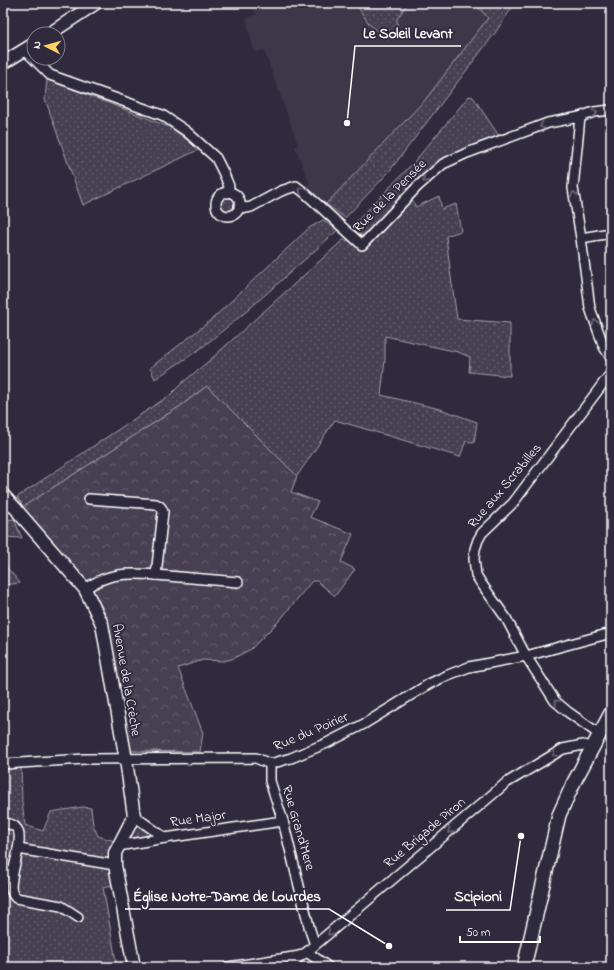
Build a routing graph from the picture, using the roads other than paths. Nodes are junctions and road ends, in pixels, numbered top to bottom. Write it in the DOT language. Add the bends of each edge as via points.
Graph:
graph roads {
  1 [pos="96,3"];
  2 [pos="61,26"];
  3 [pos="26,49"];
  4 [pos="3,63"];
  5 [pos="44,66"];
  6 [pos="611,110"];
  7 [pos="580,117"];
  8 [pos="228,193"];
  9 [pos="239,206"];
  10 [pos="611,233"];
  11 [pos="581,238"];
  12 [pos="611,358"];
  13 [pos="611,373"];
  14 [pos="3,495"];
  15 [pos="89,499"];
  16 [pos="156,574"];
  17 [pos="238,582"];
  18 [pos="85,590"];
  19 [pos="611,633"];
  20 [pos="526,656"];
  21 [pos="611,713"];
  22 [pos="599,734"];
  23 [pos="592,747"];
  24 [pos="126,760"];
  25 [pos="3,764"];
  26 [pos="270,764"];
  27 [pos="134,816"];
  28 [pos="283,821"];
  29 [pos="3,823"];
  30 [pos="165,838"];
  31 [pos="118,846"];
  32 [pos="18,849"];
  33 [pos="115,865"];
  34 [pos="3,871"];
  35 [pos="13,872"];
  36 [pos="78,917"];
  37 [pos="315,946"];
  38 [pos="303,954"];
  39 [pos="528,964"];
  40 [pos="134,967"];
  41 [pos="228,967"];
  42 [pos="291,967"];
  43 [pos="328,967"];
  1 -- 2 [label="street"];
  3 -- 4 [label="street"];
  5 -- 8 [label="street" via="50,75 162,115 186,131 216,158 229,186"];
  7 -- 6 [label="street, one-way"];
  7 -- 9 [label="street, Rue de la Pensée, one-way" via="548,123 443,164 417,187 362,245 296,186 251,207"];
  11 -- 7 [label="street, one-way" via="573,188"];
  8 -- 9 [label="street" via="238,198"];
  8 -- 9 [label="street, Rue de la Pensée" via="221,195 217,201 216,205 220,212 230,216 237,212"];
  10 -- 11 [label="street"];
  12 -- 11 [label="street, one-way" via="604,347 590,308"];
  13 -- 20 [label="street, Rue aux Scrabilles" via="513,503 478,540 474,559 476,575 506,618"];
  14 -- 18 [label="street, Avenue de la Crèche"];
  15 -- 16 [label="street" via="150,503 162,508"];
  16 -- 17 [label="street"];
  16 -- 18 [label="street" via="132,573 113,576 93,583"];
  18 -- 24 [label="street, Avenue de la Crèche" via="102,624"];
  19 -- 20 [label="street, Rue du Poirier"];
  22 -- 20 [label="street, Rue aux Scrabilles, one-way" via="555,701"];
  20 -- 26 [label="street, Rue du Poirier" via="470,667 448,675 327,743"];
  21 -- 22 [label="main road"];
  22 -- 23 [label="main road"];
  23 -- 37 [label="street, Rue Brigade Piron, one-way" via="583,745 563,749 506,783"];
  23 -- 39 [label="main road" via="559,815"];
  24 -- 25 [label="street, Rue du Poirier" via="85,759"];
  24 -- 26 [label="street, Rue du Poirier" via="256,758"];
  24 -- 27 [label="street, Avenue de la Crèche"];
  26 -- 28 [label="street, Rue Grand'Mere" via="270,781"];
  27 -- 30 [label="street"];
  27 -- 31 [label="street"];
  28 -- 30 [label="street, Rue Major"];
  28 -- 37 [label="street, Rue Grand'Mere"];
  29 -- 32 [label="street" via="12,824 18,830"];
  30 -- 31 [label="street, Rue Major"];
  31 -- 33 [label="street"];
  32 -- 33 [label="street"];
  32 -- 35 [label="street"];
  33 -- 40 [label="street"];
  34 -- 35 [label="street"];
  35 -- 36 [label="street" via="11,889 16,898 62,906"];
  37 -- 38 [label="street, Rue Brigade Piron"];
  38 -- 41 [label="street"];
  38 -- 42 [label="street, Rue Brigade Piron"];
  38 -- 43 [label="street"];
}
